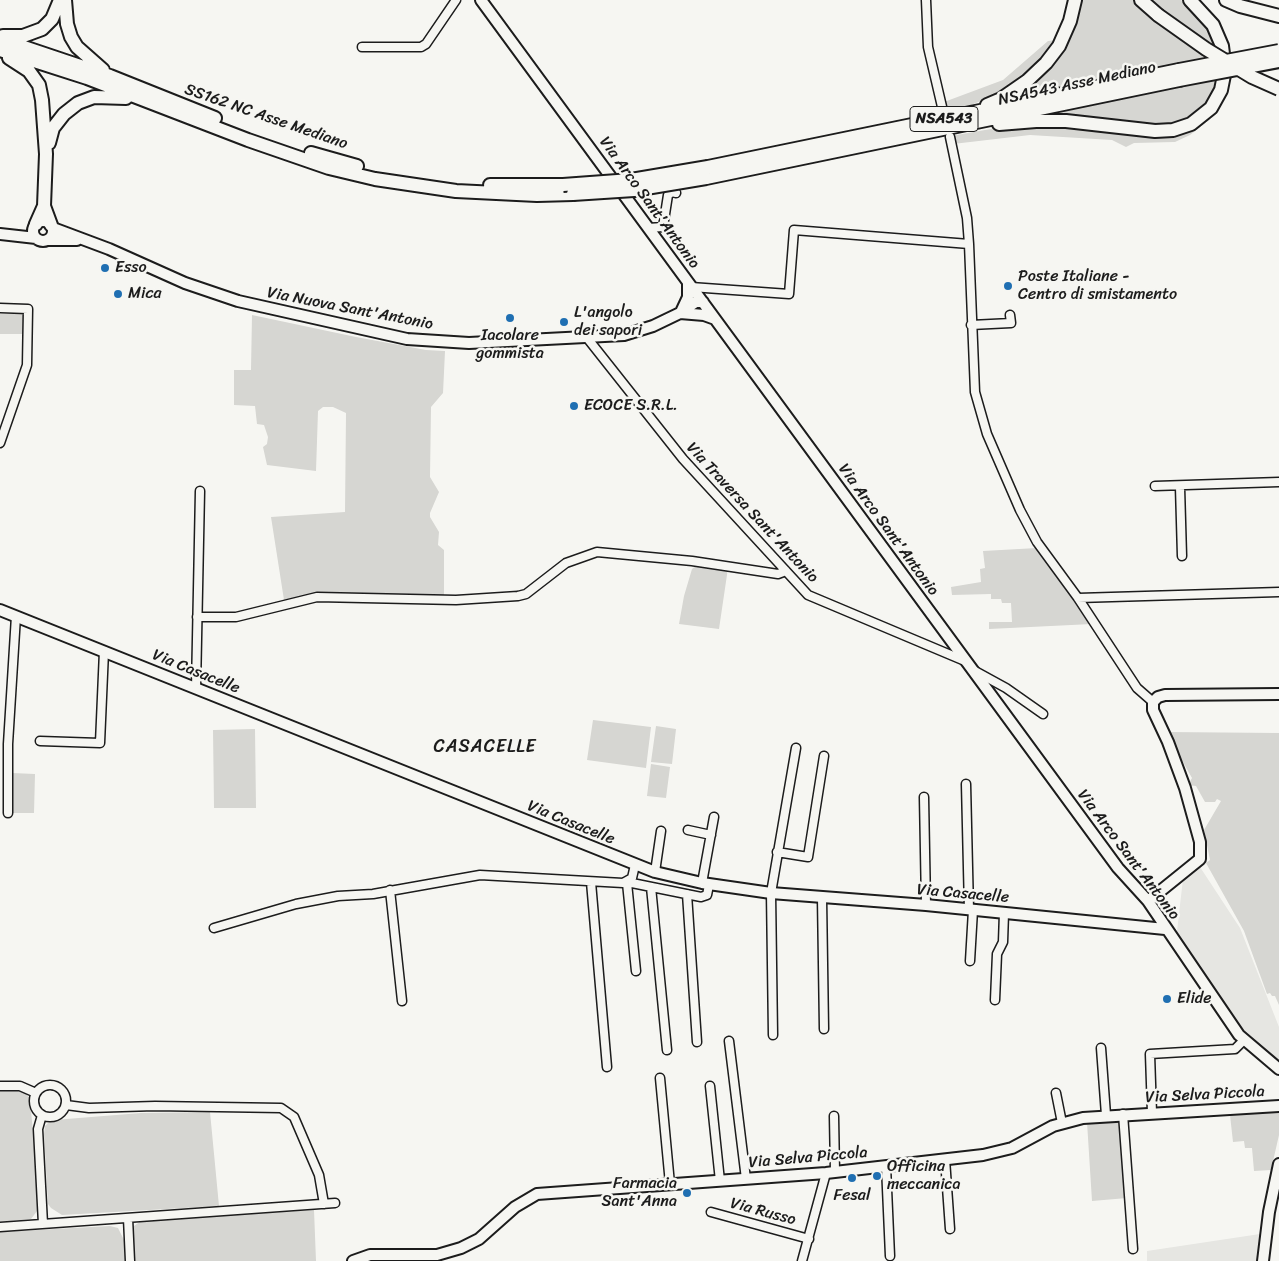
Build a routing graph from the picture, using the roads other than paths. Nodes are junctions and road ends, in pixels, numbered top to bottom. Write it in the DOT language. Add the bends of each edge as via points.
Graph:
graph roads {
  1 [pos="60,0"];
  2 [pos="65,0"];
  3 [pos="456,0"];
  4 [pos="482,0"];
  5 [pos="926,0"];
  6 [pos="1075,0"];
  7 [pos="1141,0"];
  8 [pos="1190,0"];
  9 [pos="1226,0"];
  10 [pos="1275,15"];
  11 [pos="0,38"];
  12 [pos="362,47"];
  13 [pos="1279,51"];
  14 [pos="0,52"];
  15 [pos="1279,61"];
  16 [pos="1179,75"];
  17 [pos="110,76"];
  18 [pos="1279,89"];
  19 [pos="143,100"];
  20 [pos="943,111"];
  21 [pos="963,120"];
  22 [pos="950,137"];
  23 [pos="46,154"];
  24 [pos="707,173"];
  25 [pos="452,186"];
  26 [pos="492,189"];
  27 [pos="676,193"];
  28 [pos="44,206"];
  29 [pos="35,225"];
  30 [pos="52,226"];
  31 [pos="648,228"];
  32 [pos="0,234"];
  33 [pos="36,238"];
  34 [pos="48,240"];
  35 [pos="83,240"];
  36 [pos="969,244"];
  37 [pos="690,284"];
  38 [pos="703,302"];
  39 [pos="0,308"];
  40 [pos="680,313"];
  41 [pos="1010,315"];
  42 [pos="716,320"];
  43 [pos="971,325"];
  44 [pos="588,339"];
  45 [pos="0,443"];
  46 [pos="1279,482"];
  47 [pos="1155,486"];
  48 [pos="1180,486"];
  49 [pos="200,491"];
  50 [pos="1182,556"];
  51 [pos="786,571"];
  52 [pos="1279,592"];
  53 [pos="1078,598"];
  54 [pos="0,610"];
  55 [pos="16,616"];
  56 [pos="197,617"];
  57 [pos="104,651"];
  58 [pos="968,665"];
  59 [pos="196,688"];
  60 [pos="1279,694"];
  61 [pos="1153,702"];
  62 [pos="1043,714"];
  63 [pos="40,741"];
  64 [pos="796,748"];
  65 [pos="824,756"];
  66 [pos="966,784"];
  67 [pos="924,797"];
  68 [pos="8,813"];
  69 [pos="714,817"];
  70 [pos="688,830"];
  71 [pos="661,831"];
  72 [pos="711,835"];
  73 [pos="777,852"];
  74 [pos="635,865"];
  75 [pos="655,872"];
  76 [pos="591,882"];
  77 [pos="627,882"];
  78 [pos="706,884"];
  79 [pos="651,887"];
  80 [pos="390,890"];
  81 [pos="687,894"];
  82 [pos="771,894"];
  83 [pos="822,898"];
  84 [pos="1148,901"];
  85 [pos="926,906"];
  86 [pos="971,910"];
  87 [pos="1004,913"];
  88 [pos="214,928"];
  89 [pos="1165,929"];
  90 [pos="970,961"];
  91 [pos="636,971"];
  92 [pos="995,1000"];
  93 [pos="402,1001"];
  94 [pos="824,1029"];
  95 [pos="774,1035"];
  96 [pos="1244,1040"];
  97 [pos="729,1041"];
  98 [pos="696,1042"];
  99 [pos="1101,1048"];
  100 [pos="666,1050"];
  101 [pos="607,1067"];
  102 [pos="1279,1069"];
  103 [pos="660,1078"];
  104 [pos="0,1086"];
  105 [pos="710,1086"];
  106 [pos="36,1093"];
  107 [pos="1056,1093"];
  108 [pos="66,1105"];
  109 [pos="1279,1106"];
  110 [pos="1152,1112"];
  111 [pos="1123,1114"];
  112 [pos="42,1115"];
  113 [pos="1106,1115"];
  114 [pos="834,1116"];
  115 [pos="1062,1123"];
  116 [pos="945,1159"];
  117 [pos="1279,1164"];
  118 [pos="886,1166"];
  119 [pos="831,1172"];
  120 [pos="746,1179"];
  121 [pos="720,1181"];
  122 [pos="670,1184"];
  123 [pos="324,1204"];
  124 [pos="335,1204"];
  125 [pos="711,1212"];
  126 [pos="128,1218"];
  127 [pos="43,1224"];
  128 [pos="0,1227"];
  129 [pos="950,1229"];
  130 [pos="808,1238"];
  131 [pos="1133,1249"];
  132 [pos="890,1256"];
  133 [pos="445,1257"];
  134 [pos="130,1261"];
  135 [pos="353,1261"];
  136 [pos="802,1261"];
  137 [pos="1263,1261"];
  1 -- 11 [label="highway" via="52,19 42,29 23,36"];
  2 -- 17 [label="highway" via="71,37 82,52"];
  3 -- 12 [label="street" via="421,47"];
  4 -- 31 [label="street, Via Arco Sant'Antonio"];
  5 -- 20 [label="street" via="928,47"];
  6 -- 21 [label="highway, NSA543" via="1059,46 1046,63 1027,82"];
  7 -- 18 [label="highway, bridge" via="1183,34 1252,77"];
  8 -- 21 [label="highway, NSA543" via="1213,25 1222,46 1225,70 1222,90 1211,108 1191,124 1156,131 1066,122"];
  9 -- 10 [label="highway"];
  11 -- 17 [label="highway, SS162 NC Asse Mediano"];
  13 -- 16 [label="highway, NSA543 Asse Mediano / NSA543, bridge"];
  14 -- 19 [label="highway, SS162 NC Asse Mediano" via="43,63"];
  14 -- 23 [label="highway" via="29,71 39,85"];
  15 -- 16 [label="highway, NSA543 Asse Mediano / NSA543, bridge"];
  16 -- 21 [label="highway, NSA543 Asse Mediano / NSA543"];
  17 -- 25 [label="highway, SS162 NC Asse Mediano" via="310,153"];
  19 -- 23 [label="highway" via="110,96 78,103 53,128"];
  19 -- 25 [label="highway, SS162 NC Asse Mediano" via="329,168 375,179"];
  21 -- 24 [label="highway, NSA543 Asse Mediano / NSA543"];
  22 -- 36 [label="street" via="964,201"];
  23 -- 28 [label="highway"];
  24 -- 26 [label="highway, SS162 NC Asse Mediano, bridge"];
  24 -- 26 [label="highway, SS162 NC Asse Mediano, bridge" via="634,190 573,194"];
  25 -- 26 [label="highway, SS162 NC Asse Mediano"];
  27 -- 31 [label="street" via="668,195 663,227"];
  28 -- 29 [label="highway"];
  28 -- 30 [label="highway"];
  29 -- 30 [label="street, Via Nuova Sant'Antonio" via="45,221"];
  29 -- 32 [label="street, Via Nuova Sant'Antonio"];
  29 -- 33 [label="street" via="33,233"];
  30 -- 34 [label="street" via="53,234"];
  30 -- 35 [label="street, Via Nuova Sant'Antonio"];
  31 -- 37 [label="street, Via Arco Sant'Antonio"];
  32 -- 33 [label="street, Via Nuova Sant'Antonio"];
  33 -- 34 [label="street, Via Nuova Sant'Antonio"];
  34 -- 35 [label="street, Via Nuova Sant'Antonio"];
  35 -- 44 [label="street, Via Nuova Sant'Antonio" via="128,256 185,283 238,301 407,338 469,343"];
  36 -- 37 [label="street" via="794,230 789,294"];
  36 -- 43 [label="street"];
  37 -- 38 [label="street, Via Arco Sant'Antonio"];
  37 -- 40 [label="street"];
  38 -- 40 [label="street, Via Nuova Sant'Antonio" via="696,302"];
  38 -- 42 [label="street, Via Arco Sant'Antonio"];
  39 -- 45 [label="street" via="28,309 27,365"];
  40 -- 42 [label="street" via="704,315"];
  40 -- 44 [label="street, Via Nuova Sant'Antonio" via="639,332"];
  41 -- 43 [label="street" via="1011,323"];
  42 -- 58 [label="street, Via Arco Sant'Antonio"];
  43 -- 53 [label="street" via="975,392 986,434 1037,542"];
  44 -- 51 [label="street, Via Traversa Sant'Antonio" via="683,460"];
  46 -- 48 [label="street"];
  47 -- 48 [label="street"];
  48 -- 50 [label="street"];
  49 -- 56 [label="street"];
  51 -- 56 [label="street" via="778,574 692,561 597,552 566,563 526,594 518,596 456,600 317,597 236,617"];
  51 -- 58 [label="street, Via Traversa Sant'Antonio" via="808,595"];
  52 -- 53 [label="street"];
  53 -- 61 [label="street" via="1138,688"];
  54 -- 55 [label="street, Via Casacelle"];
  55 -- 57 [label="street, Via Casacelle"];
  55 -- 68 [label="street" via="8,744"];
  56 -- 59 [label="street"];
  57 -- 59 [label="street, Via Casacelle"];
  57 -- 63 [label="street" via="100,743"];
  58 -- 62 [label="street, Via Traversa Sant'Antonio"];
  58 -- 84 [label="street, Via Arco Sant'Antonio" via="1118,868"];
  59 -- 74 [label="street, Via Casacelle"];
  60 -- 61 [label="street" via="1165,695"];
  61 -- 84 [label="street" via="1153,710 1184,788 1200,842 1200,859"];
  64 -- 73 [label="street"];
  65 -- 73 [label="street" via="808,857"];
  66 -- 86 [label="street"];
  67 -- 85 [label="street"];
  69 -- 72 [label="street"];
  70 -- 72 [label="street"];
  71 -- 75 [label="street"];
  72 -- 78 [label="street"];
  73 -- 82 [label="street"];
  74 -- 75 [label="street, Via Casacelle"];
  74 -- 77 [label="street" via="632,878"];
  75 -- 78 [label="street, Via Casacelle"];
  76 -- 77 [label="street"];
  76 -- 80 [label="street" via="480,875"];
  76 -- 101 [label="street"];
  77 -- 79 [label="street"];
  77 -- 91 [label="street"];
  78 -- 81 [label="street" via="706,896"];
  78 -- 82 [label="street, Via Casacelle"];
  79 -- 81 [label="street"];
  79 -- 100 [label="street"];
  80 -- 88 [label="street" via="296,904"];
  80 -- 93 [label="street"];
  81 -- 98 [label="street"];
  82 -- 83 [label="street, Via Casacelle"];
  82 -- 95 [label="street"];
  83 -- 85 [label="street, Via Casacelle"];
  83 -- 94 [label="street"];
  84 -- 89 [label="street, Via Arco Sant'Antonio"];
  85 -- 86 [label="street, Via Casacelle"];
  86 -- 87 [label="street, Via Casacelle"];
  86 -- 90 [label="street"];
  87 -- 89 [label="street, Via Casacelle"];
  87 -- 92 [label="street" via="1003,942 997,954"];
  89 -- 96 [label="street, Via Arco Sant'Antonio"];
  96 -- 102 [label="street, Via Arco Sant'Antonio"];
  96 -- 110 [label="street" via="1235,1049 1150,1054"];
  97 -- 120 [label="street"];
  99 -- 113 [label="street"];
  103 -- 122 [label="street"];
  104 -- 106 [label="street" via="20,1086"];
  105 -- 121 [label="street"];
  106 -- 108 [label="street" via="45,1086 56,1086 65,1095"];
  106 -- 112 [label="street" via="34,1105"];
  107 -- 115 [label="street"];
  108 -- 112 [label="street" via="55,1116"];
  108 -- 123 [label="street" via="89,1108 281,1108 294,1117 319,1175"];
  109 -- 110 [label="street, Via Selva Piccola"];
  110 -- 111 [label="street, Via Selva Piccola"];
  111 -- 113 [label="street, Via Selva Piccola"];
  111 -- 131 [label="street"];
  112 -- 127 [label="street" via="38,1128"];
  113 -- 115 [label="street, Via Selva Piccola"];
  114 -- 119 [label="street"];
  115 -- 116 [label="street, Via Selva Piccola" via="1001,1151"];
  116 -- 118 [label="street, Via Selva Piccola"];
  116 -- 129 [label="street"];
  117 -- 137 [label="street"];
  118 -- 119 [label="street, Via Selva Piccola"];
  118 -- 132 [label="street"];
  119 -- 120 [label="street, Via Selva Piccola"];
  119 -- 130 [label="street"];
  120 -- 121 [label="street, Via Selva Piccola"];
  121 -- 122 [label="street, Via Selva Piccola"];
  122 -- 133 [label="street, Via Selva Piccola" via="537,1194 515,1207 474,1242"];
  123 -- 124 [label="street"];
  123 -- 126 [label="street"];
  125 -- 130 [label="street, Via Russo"];
  126 -- 127 [label="street"];
  126 -- 134 [label="street"];
  127 -- 128 [label="street"];
  130 -- 136 [label="street"];
  133 -- 135 [label="street, Via Selva Piccola" via="370,1255"];
}
